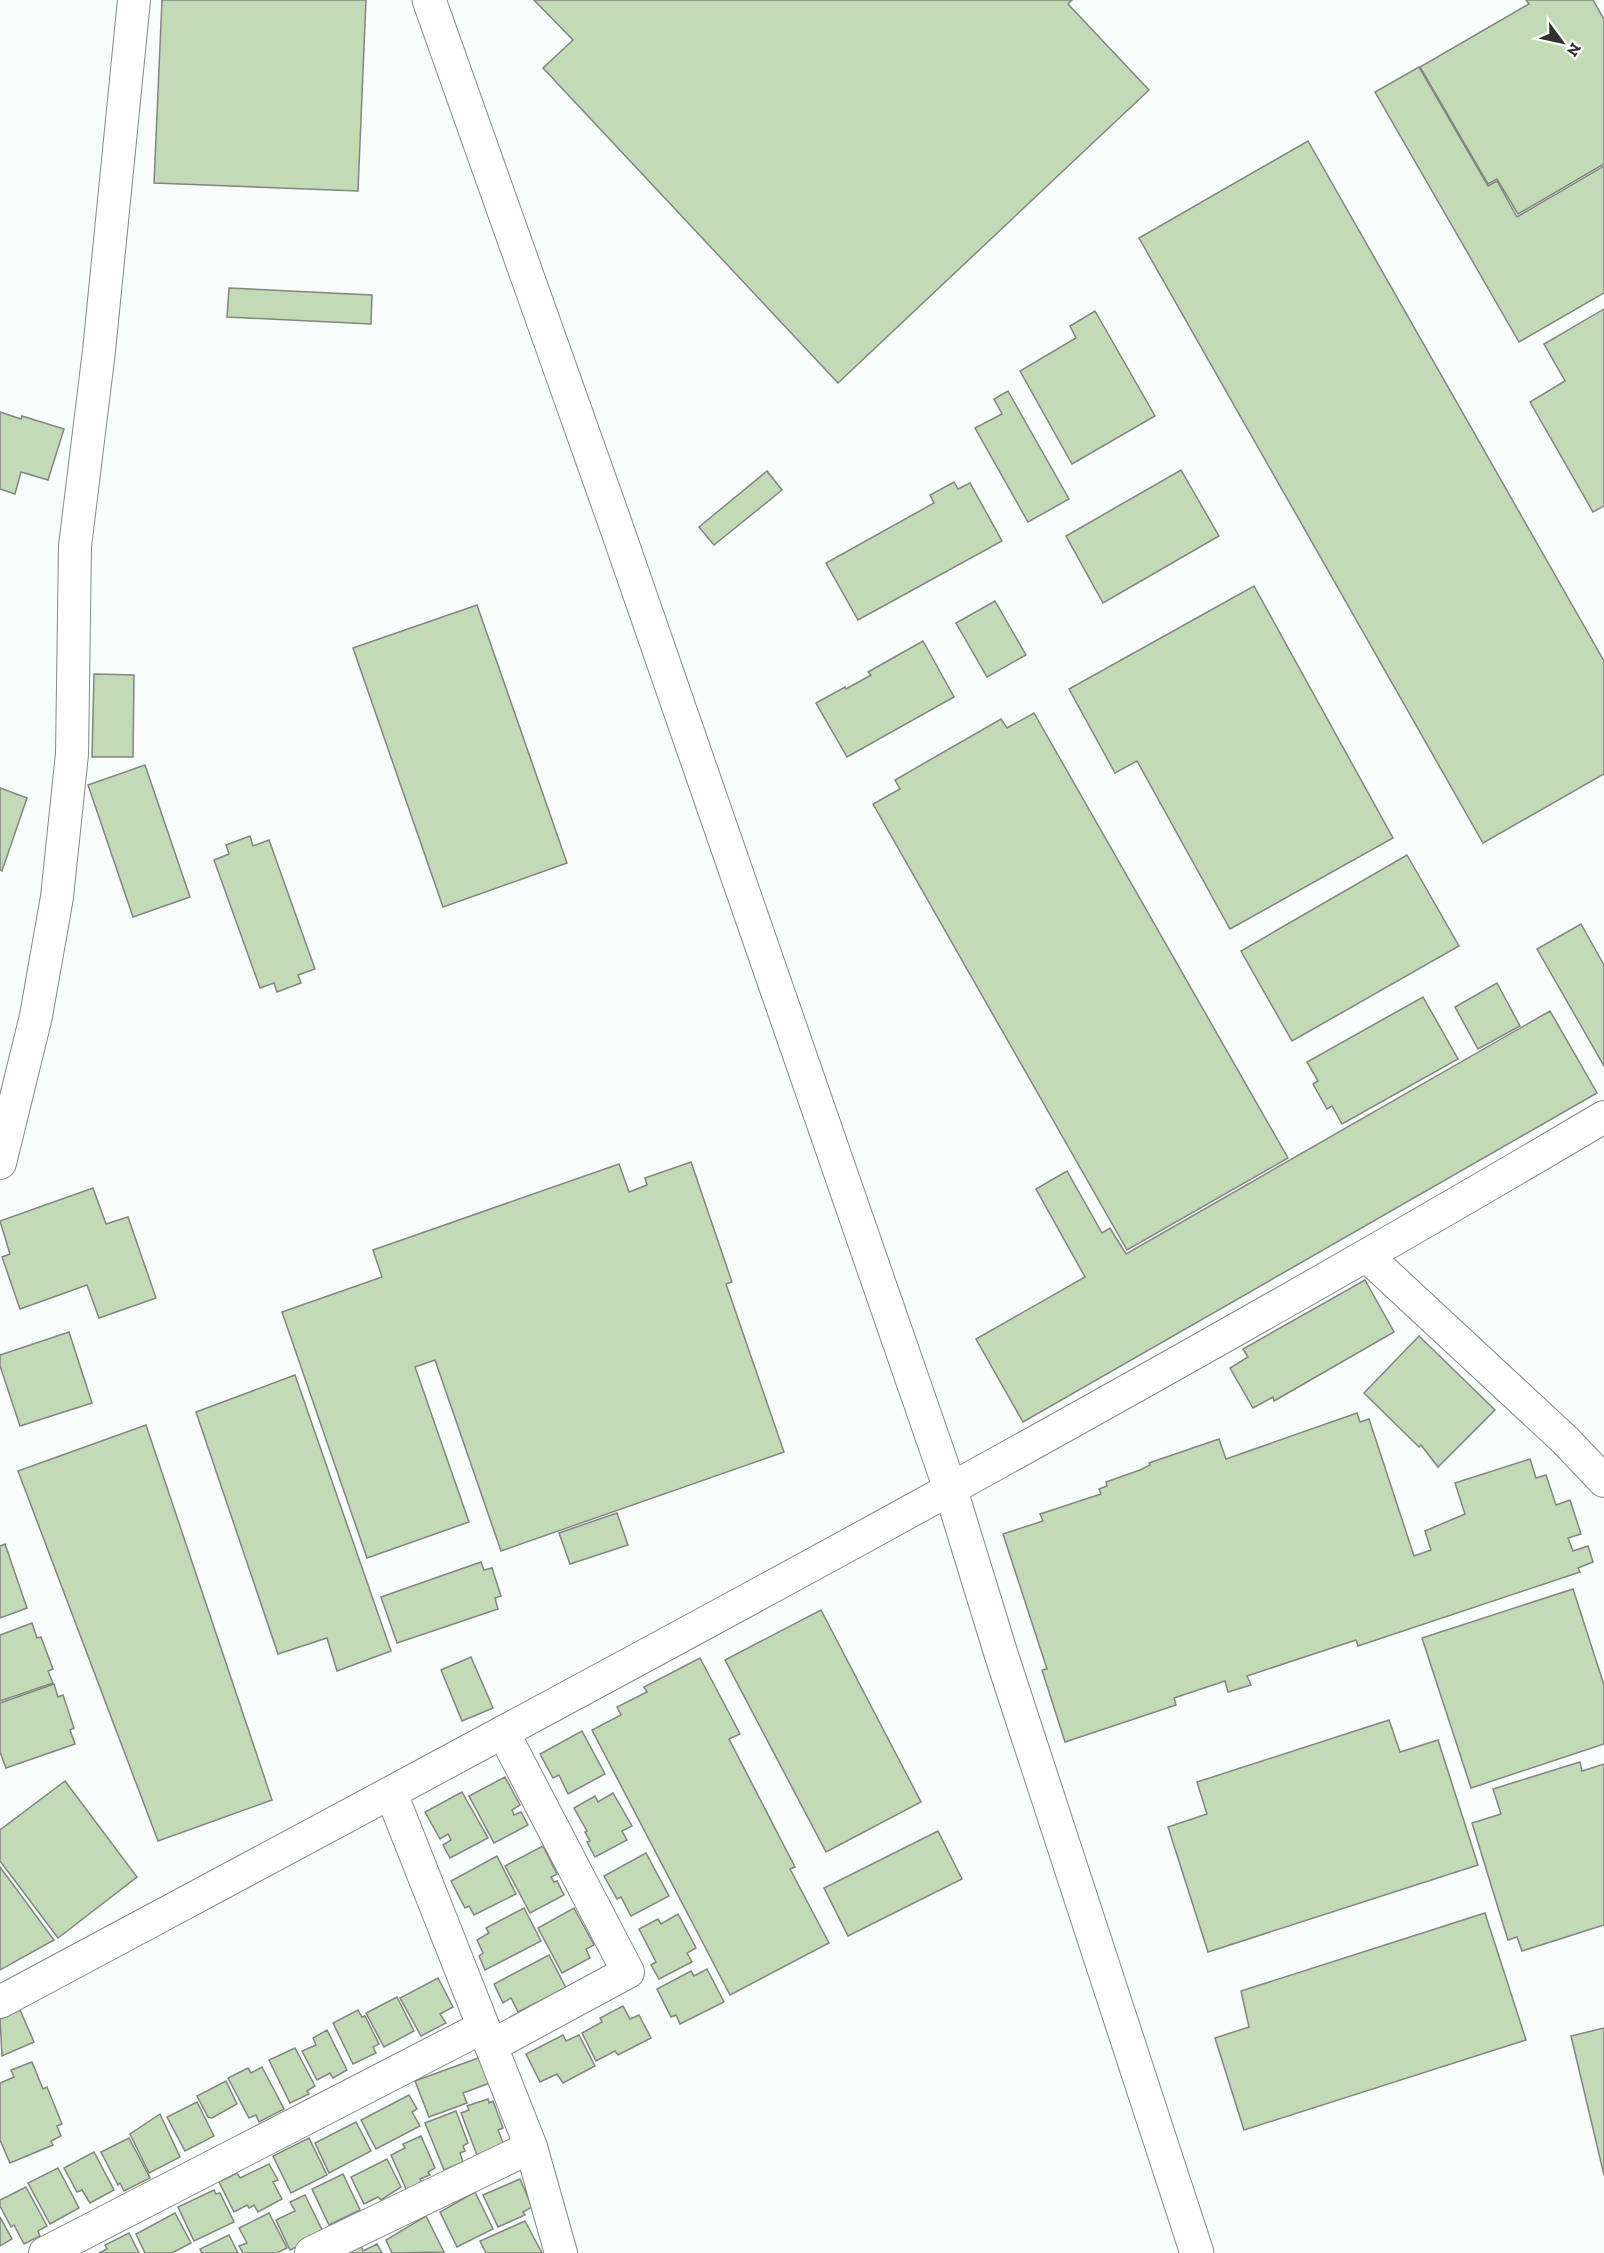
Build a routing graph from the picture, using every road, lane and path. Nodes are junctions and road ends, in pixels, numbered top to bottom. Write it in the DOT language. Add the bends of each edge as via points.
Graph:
graph roads {
  1 [pos="134,0"];
  2 [pos="429,0"];
  3 [pos="1604,1118"];
  4 [pos="0,1163"];
  5 [pos="1368,1257"];
  6 [pos="1604,1481"];
  7 [pos="951,1491"];
  8 [pos="503,1732"];
  9 [pos="391,1792"];
  10 [pos="0,2002"];
  11 [pos="487,2036"];
  12 [pos="531,2148"];
  13 [pos="45,2253"];
  14 [pos="311,2253"];
  15 [pos="561,2253"];
  16 [pos="1197,2253"];
  1 -- 4 [label="street" via="75,546 72,754 57,897 36,1016"];
  2 -- 7 [label="street"];
  3 -- 5 [label="street"];
  5 -- 6 [label="street" via="1557,1432"];
  5 -- 7 [label="street"];
  7 -- 8 [label="street"];
  7 -- 16 [label="street"];
  8 -- 9 [label="street"];
  8 -- 11 [label="street" via="628,1972"];
  9 -- 10 [label="street"];
  9 -- 11 [label="street"];
  11 -- 12 [label="street"];
  11 -- 13 [label="street"];
  12 -- 14 [label="street"];
  12 -- 15 [label="street"];
}
